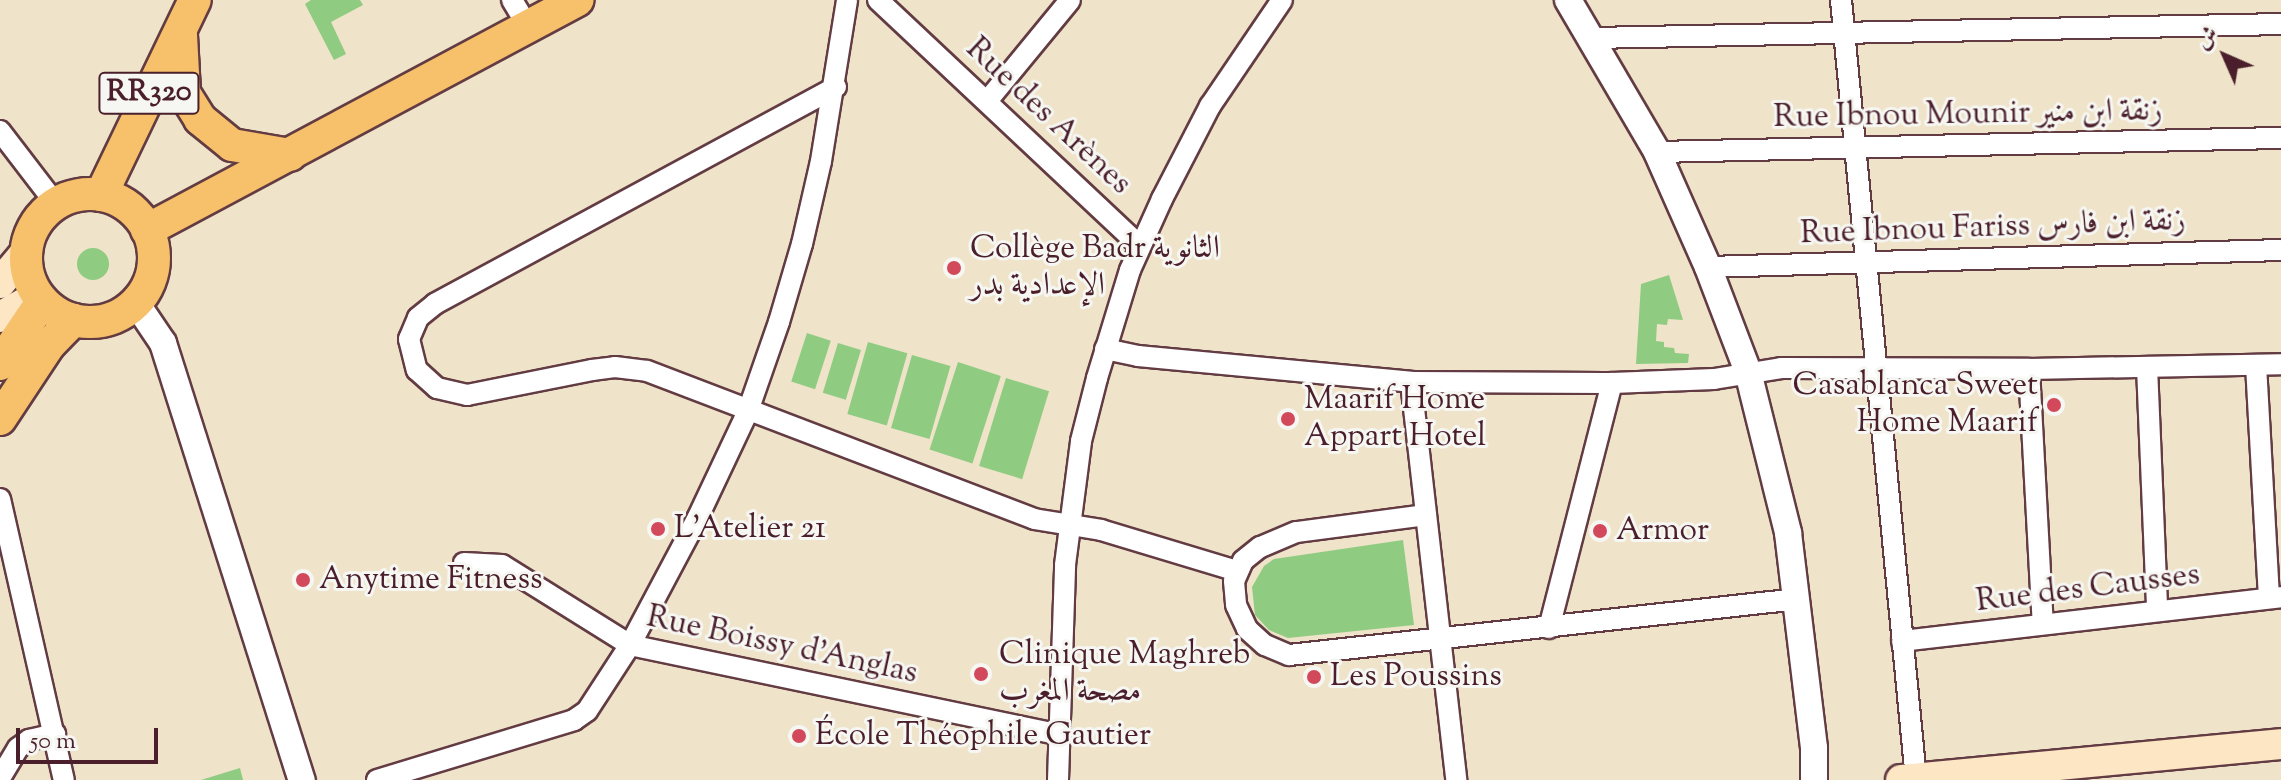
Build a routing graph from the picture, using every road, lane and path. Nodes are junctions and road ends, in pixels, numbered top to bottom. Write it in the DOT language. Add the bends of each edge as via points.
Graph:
graph roads {
  1 [pos="195,0"];
  2 [pos="577,0"];
  3 [pos="847,0"];
  4 [pos="878,0"];
  5 [pos="1070,0"];
  6 [pos="1282,0"];
  7 [pos="1568,0"];
  8 [pos="1841,0"];
  9 [pos="520,13"];
  10 [pos="2281,24"];
  11 [pos="181,29"];
  12 [pos="1844,32"];
  13 [pos="1592,38"];
  14 [pos="836,87"];
  15 [pos="988,100"];
  16 [pos="0,131"];
  17 [pos="2281,138"];
  18 [pos="1853,148"];
  19 [pos="1657,152"];
  20 [pos="290,155"];
  21 [pos="101,195"];
  22 [pos="56,204"];
  23 [pos="147,230"];
  24 [pos="1140,246"];
  25 [pos="2281,250"];
  26 [pos="25,253"];
  27 [pos="1864,261"];
  28 [pos="1708,267"];
  29 [pos="0,283"];
  30 [pos="40,299"];
  31 [pos="136,303"];
  32 [pos="0,317"];
  33 [pos="73,320"];
  34 [pos="1105,349"];
  35 [pos="0,364"];
  36 [pos="2281,364"];
  37 [pos="2256,365"];
  38 [pos="2147,367"];
  39 [pos="1874,368"];
  40 [pos="2029,369"];
  41 [pos="1748,372"];
  42 [pos="1411,382"];
  43 [pos="1612,383"];
  44 [pos="748,411"];
  45 [pos="0,419"];
  46 [pos="0,499"];
  47 [pos="1426,515"];
  48 [pos="1069,526"];
  49 [pos="464,563"];
  50 [pos="1237,571"];
  51 [pos="2275,598"];
  52 [pos="1798,599"];
  53 [pos="2157,610"];
  54 [pos="2043,624"];
  55 [pos="1549,628"];
  56 [pos="1439,641"];
  57 [pos="1902,641"];
  58 [pos="630,645"];
  59 [pos="55,734"];
  60 [pos="1060,735"];
  61 [pos="2281,744"];
  62 [pos="0,778"];
  63 [pos="1908,779"];
  64 [pos="64,780"];
  65 [pos="302,780"];
  66 [pos="377,780"];
  67 [pos="1058,780"];
  68 [pos="1456,780"];
  69 [pos="1814,780"];
  1 -- 11 [label="main road, RR320"];
  2 -- 9 [label="main road"];
  3 -- 14 [label="street"];
  4 -- 15 [label="street, Rue des Arènes"];
  5 -- 15 [label="street"];
  6 -- 24 [label="street" via="1210,106"];
  7 -- 13 [label="street"];
  8 -- 12 [label="street"];
  9 -- 20 [label="main road"];
  10 -- 12 [label="street"];
  11 -- 20 [label="main road" via="184,93 200,119 232,145"];
  11 -- 21 [label="main road, RR320"];
  12 -- 13 [label="street"];
  12 -- 18 [label="street"];
  13 -- 19 [label="street"];
  14 -- 44 [label="street" via="802,244"];
  14 -- 44 [label="street" via="435,304 418,318 409,339 423,378 457,395 573,372 624,368 653,373"];
  15 -- 24 [label="street, Rue des Arènes"];
  16 -- 22 [label="street"];
  17 -- 18 [label="street, Rue Ibnou Mounir زنقة ابن منير"];
  18 -- 19 [label="street, Rue Ibnou Mounir زنقة ابن منير"];
  18 -- 27 [label="street"];
  19 -- 28 [label="street"];
  20 -- 23 [label="main road"];
  21 -- 22 [label="main road" via="76,195"];
  21 -- 23 [label="main road" via="129,208"];
  22 -- 26 [label="main road" via="34,227"];
  23 -- 31 [label="main road" via="153,269"];
  24 -- 34 [label="street"];
  25 -- 27 [label="street, Rue Ibnou Fariss زنقة ابن فارس"];
  26 -- 29 [label="main road"];
  26 -- 30 [label="main road" via="28,278"];
  27 -- 28 [label="street, Rue Ibnou Fariss زنقة ابن فارس"];
  27 -- 39 [label="street"];
  28 -- 41 [label="street"];
  30 -- 32 [label="main road"];
  30 -- 33 [label="main road"];
  30 -- 35 [label="main road"];
  31 -- 33 [label="main road" via="110,319"];
  31 -- 65 [label="street" via="163,343"];
  33 -- 45 [label="main road" via="49,345"];
  34 -- 42 [label="street"];
  34 -- 48 [label="street" via="1081,441"];
  36 -- 37 [label="street"];
  37 -- 38 [label="street"];
  37 -- 51 [label="street"];
  38 -- 40 [label="street"];
  38 -- 53 [label="street"];
  39 -- 40 [label="street"];
  39 -- 41 [label="street"];
  39 -- 57 [label="street"];
  40 -- 54 [label="street"];
  41 -- 43 [label="street" via="1714,379"];
  41 -- 52 [label="street" via="1788,533"];
  42 -- 43 [label="street"];
  42 -- 47 [label="street"];
  43 -- 55 [label="street"];
  44 -- 48 [label="street" via="1034,519"];
  44 -- 58 [label="street"];
  46 -- 59 [label="street"];
  47 -- 50 [label="street" via="1282,536 1250,554"];
  47 -- 56 [label="street"];
  48 -- 50 [label="street" via="1101,530"];
  48 -- 60 [label="street"];
  49 -- 58 [label="street, Rue Boissy d’Anglas" via="502,565"];
  50 -- 56 [label="street" via="1236,605 1247,629 1284,654"];
  51 -- 53 [label="street, Rue des Causses"];
  52 -- 55 [label="street"];
  52 -- 69 [label="street"];
  53 -- 54 [label="street, Rue des Causses"];
  54 -- 57 [label="street, Rue des Causses"];
  55 -- 56 [label="street"];
  56 -- 68 [label="street"];
  57 -- 63 [label="street"];
  58 -- 60 [label="street, Rue Boissy d’Anglas"];
  58 -- 66 [label="street" via="587,711 574,720"];
  59 -- 62 [label="street" via="18,748"];
  59 -- 64 [label="street"];
  60 -- 67 [label="street"];
  61 -- 63 [label="main road"];
}
